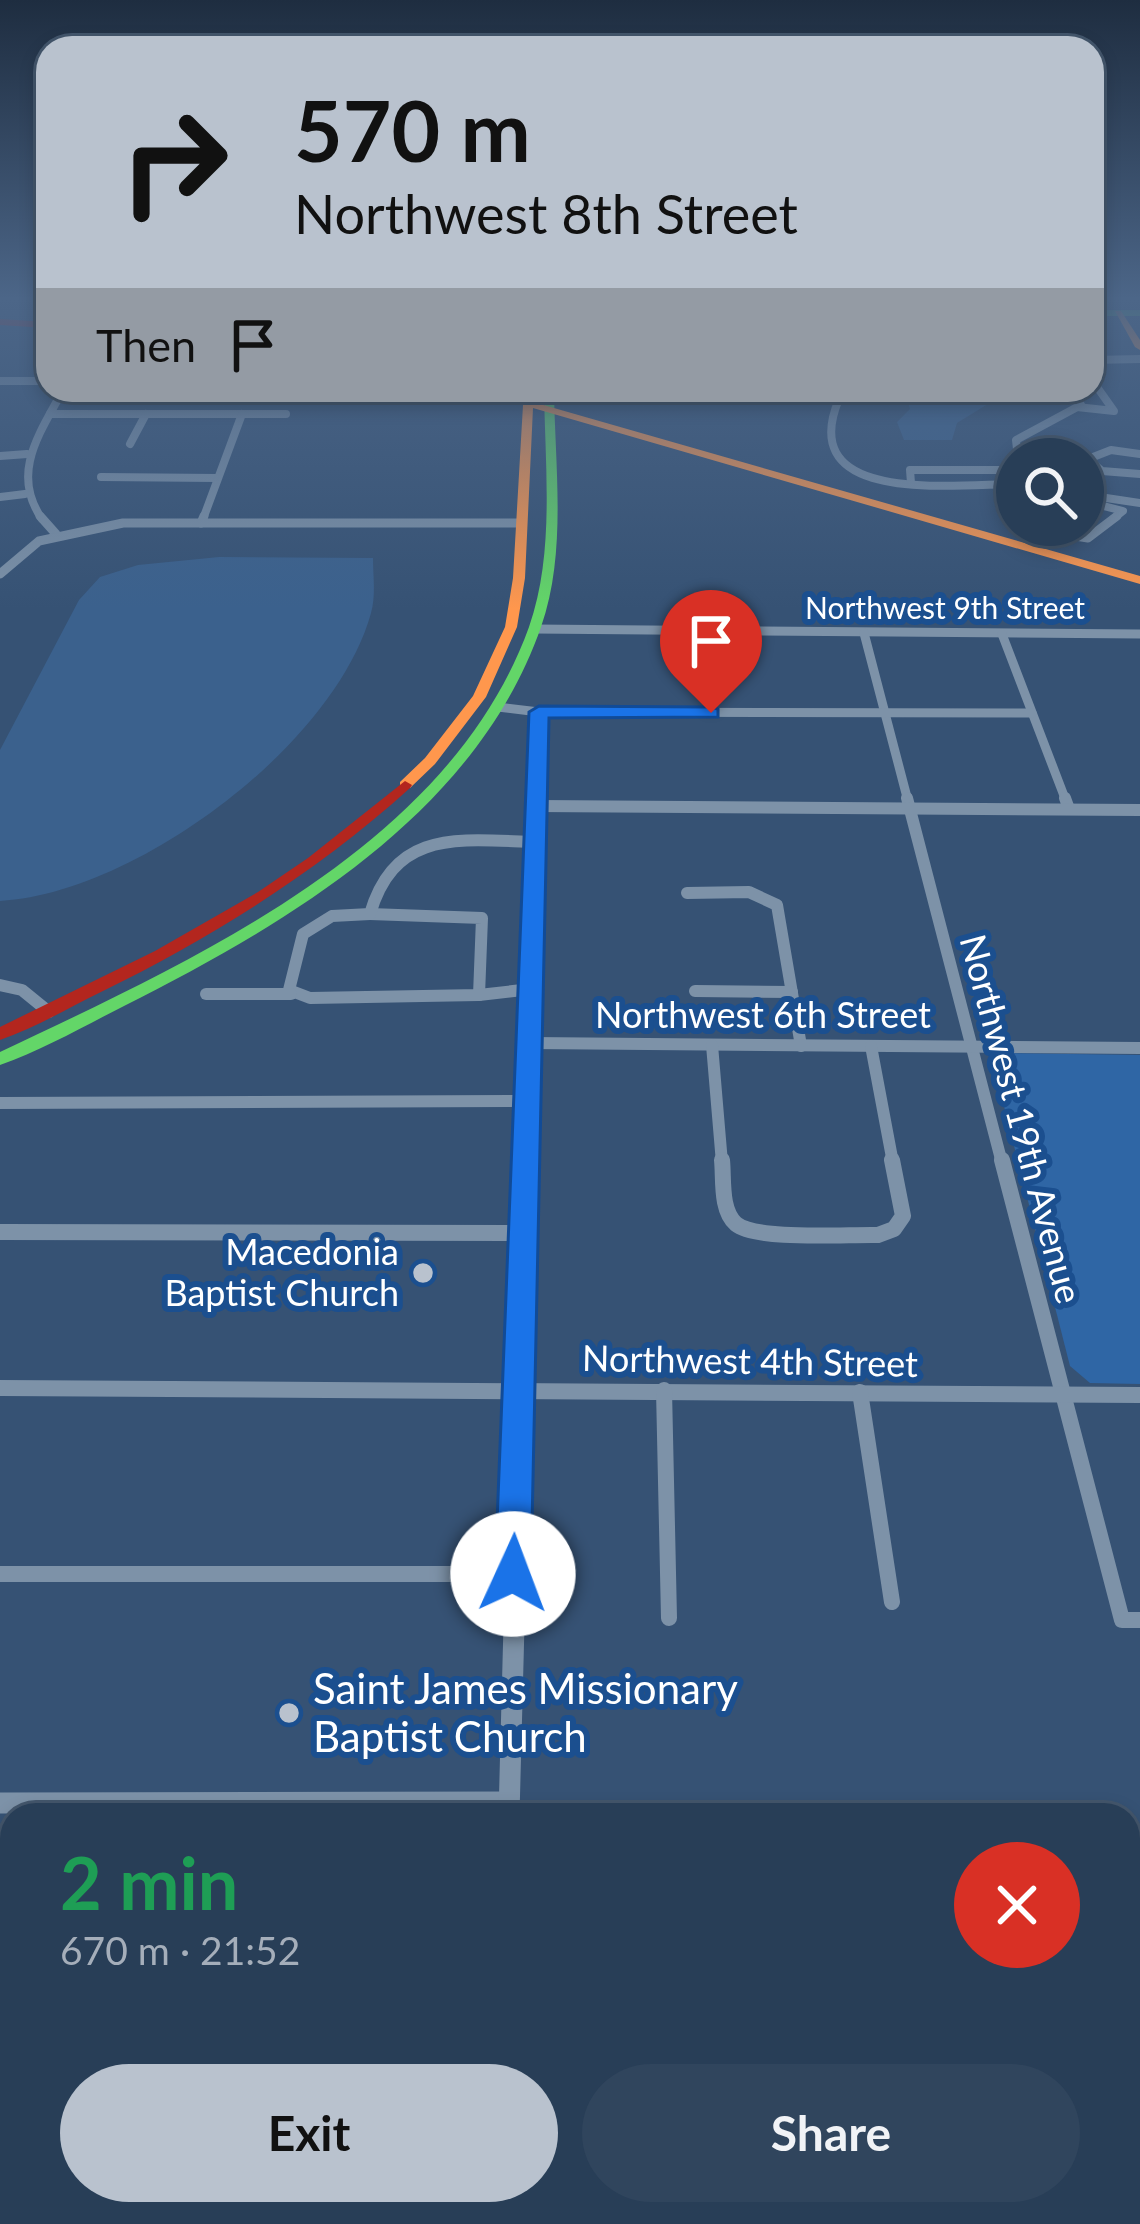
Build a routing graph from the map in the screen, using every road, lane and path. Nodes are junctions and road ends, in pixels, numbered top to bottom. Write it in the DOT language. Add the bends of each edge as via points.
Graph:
graph roads {
  1 [pos="56,402"];
  2 [pos="529,402"];
  3 [pos="549,402"];
  4 [pos="552,402"];
  5 [pos="553,402"];
  6 [pos="838,402"];
  7 [pos="1080,402"];
  8 [pos="1107,402"];
  9 [pos="1076,407"];
  10 [pos="50,414"];
  11 [pos="146,414"];
  12 [pos="242,414"];
  13 [pos="286,414"];
  14 [pos="1020,438"];
  15 [pos="130,444"];
  16 [pos="27,454"];
  17 [pos="1140,454"];
  18 [pos="0,456"];
  19 [pos="996,470"];
  20 [pos="1140,474"];
  21 [pos="101,477"];
  22 [pos="217,478"];
  23 [pos="911,483"];
  24 [pos="996,484"];
  25 [pos="25,494"];
  26 [pos="0,497"];
  27 [pos="1104,498"];
  28 [pos="1140,503"];
  29 [pos="1104,504"];
  30 [pos="201,523"];
  31 [pos="521,523"];
  32 [pos="1104,526"];
  33 [pos="56,534"];
  34 [pos="544,546"];
  35 [pos="1140,569"];
  36 [pos="0,574"];
  37 [pos="1140,580"];
  38 [pos="534,629"];
  39 [pos="863,633"];
  40 [pos="1002,634"];
  41 [pos="1140,634"];
  42 [pos="478,694"];
  43 [pos="539,712"];
  44 [pos="1032,713"];
  45 [pos="883,714"];
  46 [pos="493,715"];
  47 [pos="536,806"];
  48 [pos="907,808"];
  49 [pos="1069,809"];
  50 [pos="1140,810"];
  51 [pos="535,842"];
  52 [pos="337,845"];
  53 [pos="309,865"];
  54 [pos="335,872"];
  55 [pos="307,892"];
  56 [pos="687,892"];
  57 [pos="370,914"];
  58 [pos="0,985"];
  59 [pos="695,991"];
  60 [pos="792,992"];
  61 [pos="206,994"];
  62 [pos="291,994"];
  63 [pos="479,995"];
  64 [pos="531,995"];
  65 [pos="49,1012"];
  66 [pos="0,1034"];
  67 [pos="530,1043"];
  68 [pos="712,1045"];
  69 [pos="801,1046"];
  70 [pos="871,1046"];
  71 [pos="971,1047"];
  72 [pos="1140,1048"];
  73 [pos="0,1059"];
  74 [pos="0,1100"];
  75 [pos="529,1101"];
  76 [pos="0,1232"];
  77 [pos="524,1233"];
  78 [pos="0,1388"];
  79 [pos="519,1389"];
  80 [pos="664,1390"];
  81 [pos="860,1392"];
  82 [pos="1062,1395"];
  83 [pos="1140,1396"];
  84 [pos="0,1574"];
  85 [pos="513,1574"];
  86 [pos="892,1602"];
  87 [pos="669,1618"];
  88 [pos="1131,1620"];
  89 [pos="509,1803"];
  1 -- 10 [label="street"];
  2 -- 31 [label="main road"];
  3 -- 34 [label="main road"];
  4 -- 37 [label="main road"];
  5 -- 35 [label="main road"];
  6 -- 23 [label="street" via="829,423 845,470"];
  7 -- 9 [label="street"];
  8 -- 9 [label="street" via="1114,411"];
  9 -- 14 [label="street"];
  10 -- 11 [label="street"];
  10 -- 16 [label="street"];
  11 -- 12 [label="street"];
  11 -- 15 [label="street"];
  12 -- 13 [label="street"];
  12 -- 22 [label="street"];
  16 -- 18 [label="street"];
  16 -- 25 [label="street"];
  17 -- 20 [label="street" via="1102,450 1088,459 1102,471"];
  19 -- 23 [label="street" via="910,470"];
  21 -- 22 [label="street"];
  22 -- 30 [label="street"];
  23 -- 24 [label="street"];
  25 -- 26 [label="street"];
  25 -- 33 [label="street"];
  27 -- 28 [label="street"];
  29 -- 32 [label="street" via="1123,512"];
  30 -- 31 [label="street"];
  30 -- 33 [label="street"];
  31 -- 34 [label="main road"];
  31 -- 42 [label="main road" via="511,626"];
  33 -- 36 [label="street" via="21,550"];
  34 -- 38 [label="main road"];
  38 -- 39 [label="street, Northwest 9th Street"];
  38 -- 46 [label="main road"];
  39 -- 40 [label="street, Northwest 9th Street"];
  39 -- 45 [label="street, Northwest 19th Avenue"];
  40 -- 41 [label="street, Northwest 9th Street"];
  40 -- 44 [label="street"];
  42 -- 46 [label="main road"];
  42 -- 52 [label="main road" via="428,762"];
  43 -- 45 [label="street"];
  43 -- 46 [label="street"];
  43 -- 47 [label="street"];
  44 -- 45 [label="street"];
  44 -- 49 [label="street"];
  45 -- 48 [label="street, Northwest 19th Avenue"];
  46 -- 54 [label="main road" via="415,806"];
  47 -- 48 [label="street"];
  47 -- 51 [label="street"];
  48 -- 49 [label="street"];
  48 -- 71 [label="street, Northwest 19th Avenue"];
  49 -- 50 [label="street"];
  51 -- 57 [label="street" via="425,843 377,883"];
  51 -- 64 [label="street"];
  52 -- 53 [label="main road"];
  52 -- 54 [label="main road"];
  53 -- 55 [label="main road"];
  53 -- 65 [label="main road" via="218,926"];
  54 -- 55 [label="main road"];
  55 -- 73 [label="main road" via="154,985"];
  56 -- 60 [label="street" via="749,892 778,905"];
  57 -- 62 [label="street" via="332,916 303,934"];
  57 -- 63 [label="street" via="482,918"];
  58 -- 65 [label="street" via="22,990"];
  59 -- 60 [label="street"];
  60 -- 69 [label="street"];
  61 -- 62 [label="street"];
  62 -- 63 [label="street"];
  63 -- 64 [label="street"];
  64 -- 67 [label="street"];
  65 -- 66 [label="main road"];
  67 -- 68 [label="street, Northwest 6th Street"];
  67 -- 75 [label="street"];
  68 -- 69 [label="street, Northwest 6th Street"];
  68 -- 70 [label="street" via="726,1207 735,1223 754,1232 878,1235 903,1216"];
  69 -- 70 [label="street, Northwest 6th Street"];
  70 -- 71 [label="street, Northwest 6th Street"];
  71 -- 72 [label="street, Northwest 6th Street"];
  71 -- 82 [label="street, Northwest 19th Avenue"];
  74 -- 75 [label="street"];
  75 -- 77 [label="street"];
  76 -- 77 [label="street"];
  77 -- 79 [label="street"];
  78 -- 79 [label="street, Northwest 4th Street"];
  79 -- 80 [label="street, Northwest 4th Street"];
  79 -- 85 [label="street"];
  80 -- 81 [label="street, Northwest 4th Street"];
  80 -- 87 [label="street"];
  81 -- 82 [label="street, Northwest 4th Street"];
  81 -- 86 [label="street"];
  82 -- 83 [label="street, Northwest 4th Street"];
  82 -- 88 [label="street, Northwest 19th Avenue"];
  84 -- 85 [label="street"];
  85 -- 89 [label="street"];
}
